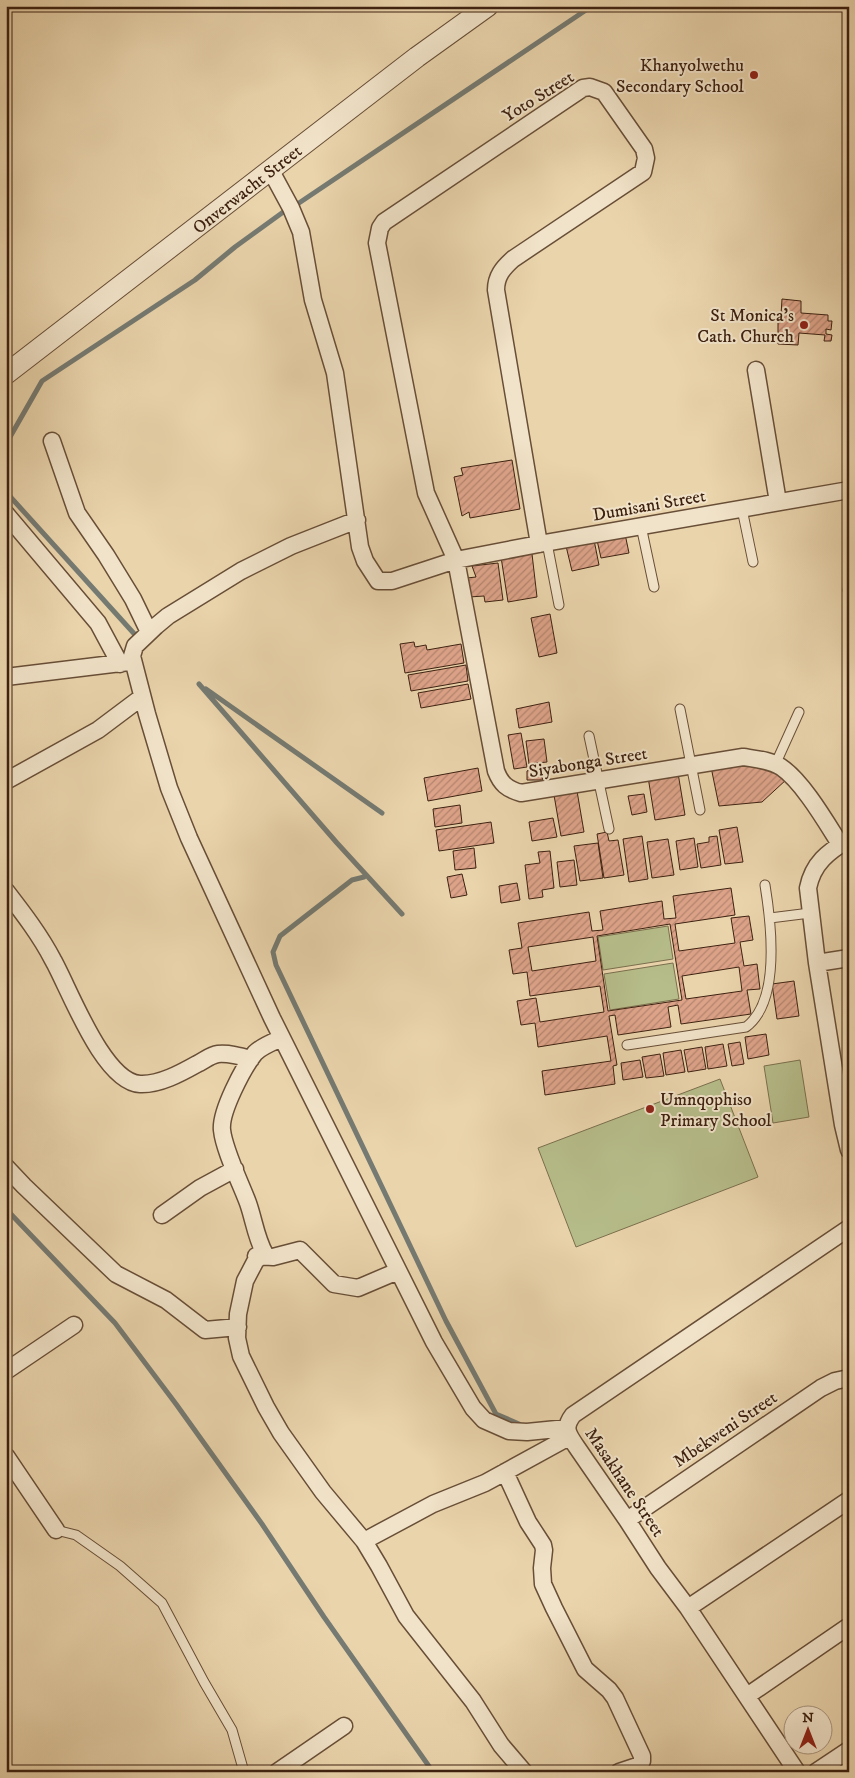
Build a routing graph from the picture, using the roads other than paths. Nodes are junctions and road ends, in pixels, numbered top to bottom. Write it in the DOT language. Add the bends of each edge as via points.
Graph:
graph roads {
  1 [pos="488,6"];
  2 [pos="271,171"];
  3 [pos="756,370"];
  4 [pos="6,374"];
  5 [pos="52,441"];
  6 [pos="849,490"];
  7 [pos="778,502"];
  8 [pos="742,509"];
  9 [pos="6,514"];
  10 [pos="357,520"];
  11 [pos="641,526"];
  12 [pos="543,543"];
  13 [pos="456,560"];
  14 [pos="753,562"];
  15 [pos="654,587"];
  16 [pos="559,605"];
  17 [pos="149,632"];
  18 [pos="127,663"];
  19 [pos="6,677"];
  20 [pos="142,697"];
  21 [pos="680,709"];
  22 [pos="799,712"];
  23 [pos="589,736"];
  24 [pos="692,765"];
  25 [pos="775,765"];
  26 [pos="599,781"];
  27 [pos="6,782"];
  28 [pos="700,810"];
  29 [pos="609,829"];
  30 [pos="844,842"];
  31 [pos="765,885"];
  32 [pos="6,891"];
  33 [pos="810,913"];
  34 [pos="770,918"];
  35 [pos="849,958"];
  36 [pos="817,963"];
  37 [pos="282,1038"];
  38 [pos="628,1045"];
  39 [pos="251,1060"];
  40 [pos="843,1088"];
  41 [pos="849,1150"];
  42 [pos="6,1167"];
  43 [pos="235,1169"];
  44 [pos="162,1214"];
  45 [pos="849,1228"];
  46 [pos="259,1256"];
  47 [pos="398,1271"];
  48 [pos="74,1325"];
  49 [pos="238,1327"];
  50 [pos="6,1371"];
  51 [pos="849,1378"];
  52 [pos="568,1433"];
  53 [pos="6,1456"];
  54 [pos="505,1472"];
  55 [pos="849,1500"];
  56 [pos="628,1520"];
  57 [pos="56,1530"];
  58 [pos="364,1541"];
  59 [pos="688,1608"];
  60 [pos="849,1626"];
  61 [pos="747,1696"];
  62 [pos="344,1726"];
  63 [pos="849,1750"];
  64 [pos="244,1772"];
  65 [pos="277,1772"];
  66 [pos="524,1772"];
  67 [pos="618,1772"];
  68 [pos="797,1772"];
  69 [pos="816,1772"];
  1 -- 2 [label="street, Onverwacht Street"];
  2 -- 4 [label="street, Onverwacht Street"];
  2 -- 10 [label="street" via="291,208 303,242 313,300 335,373"];
  3 -- 7 [label="street"];
  5 -- 17 [label="street" via="77,513 124,584"];
  6 -- 7 [label="street, Dumisani Street"];
  7 -- 8 [label="street, Dumisani Street"];
  8 -- 11 [label="street, Dumisani Street"];
  8 -- 14 [label="lane"];
  9 -- 18 [label="street" via="98,623"];
  10 -- 13 [label="street, Dumisani Street" via="360,547 378,581 392,581"];
  10 -- 17 [label="street" via="291,546 241,571 168,616"];
  11 -- 12 [label="street, Dumisani Street"];
  11 -- 15 [label="lane"];
  12 -- 13 [label="street, Dumisani Street"];
  12 -- 13 [label="street, Yoto Street" via="496,281 513,259 643,172 644,150 604,92 590,87 583,88 384,222 378,235 426,493"];
  12 -- 16 [label="lane"];
  13 -- 26 [label="street, Siyabonga Street" via="499,779 520,793"];
  17 -- 18 [label="street" via="133,650"];
  18 -- 19 [label="street"];
  18 -- 20 [label="street"];
  20 -- 27 [label="street" via="98,730"];
  20 -- 37 [label="street" via="169,788 189,838"];
  21 -- 24 [label="lane"];
  22 -- 25 [label="lane"];
  23 -- 26 [label="lane"];
  24 -- 25 [label="street, Siyabonga Street" via="743,757"];
  24 -- 26 [label="street, Siyabonga Street"];
  24 -- 28 [label="lane"];
  25 -- 30 [label="street, Siyabonga Street" via="796,780"];
  26 -- 29 [label="lane"];
  30 -- 33 [label="street" via="824,857 810,876"];
  31 -- 34 [label="lane"];
  32 -- 39 [label="street" via="54,960 99,1049 122,1076 141,1084 177,1074 217,1054 234,1054"];
  33 -- 34 [label="lane"];
  33 -- 36 [label="street"];
  34 -- 38 [label="lane" via="768,984 752,1023 746,1027"];
  35 -- 36 [label="street"];
  36 -- 40 [label="street"];
  37 -- 39 [label="street" via="256,1052"];
  37 -- 47 [label="street"];
  39 -- 43 [label="street" via="234,1090 222,1125"];
  40 -- 41 [label="street"];
  42 -- 49 [label="street" via="116,1274 166,1300 204,1330"];
  43 -- 44 [label="street"];
  43 -- 46 [label="street" via="265,1254"];
  45 -- 52 [label="street, Masakhane Street" via="573,1415 568,1422"];
  46 -- 47 [label="street" via="273,1257 300,1250 334,1284 358,1288"];
  46 -- 49 [label="street" via="245,1281"];
  47 -- 52 [label="street" via="434,1342 473,1408 484,1420 509,1431"];
  48 -- 50 [label="street"];
  49 -- 58 [label="street" via="242,1356 266,1407 323,1492"];
  51 -- 56 [label="street, Mbekweni Street" via="821,1388"];
  52 -- 54 [label="street"];
  52 -- 56 [label="street, Masakhane Street"];
  53 -- 57 [label="street"];
  54 -- 58 [label="street" via="433,1504"];
  54 -- 67 [label="street" via="528,1522 543,1545 543,1584 554,1608 585,1669 615,1698 642,1756 640,1765"];
  55 -- 59 [label="street"];
  56 -- 59 [label="street, Masakhane Street"];
  57 -- 64 [label="lane" via="76,1535 120,1566 162,1603 232,1730"];
  58 -- 66 [label="street" via="406,1616"];
  59 -- 61 [label="street, Masakhane Street"];
  60 -- 61 [label="street"];
  61 -- 68 [label="street, Masakhane Street"];
  62 -- 65 [label="street"];
  63 -- 69 [label="street"];
}
